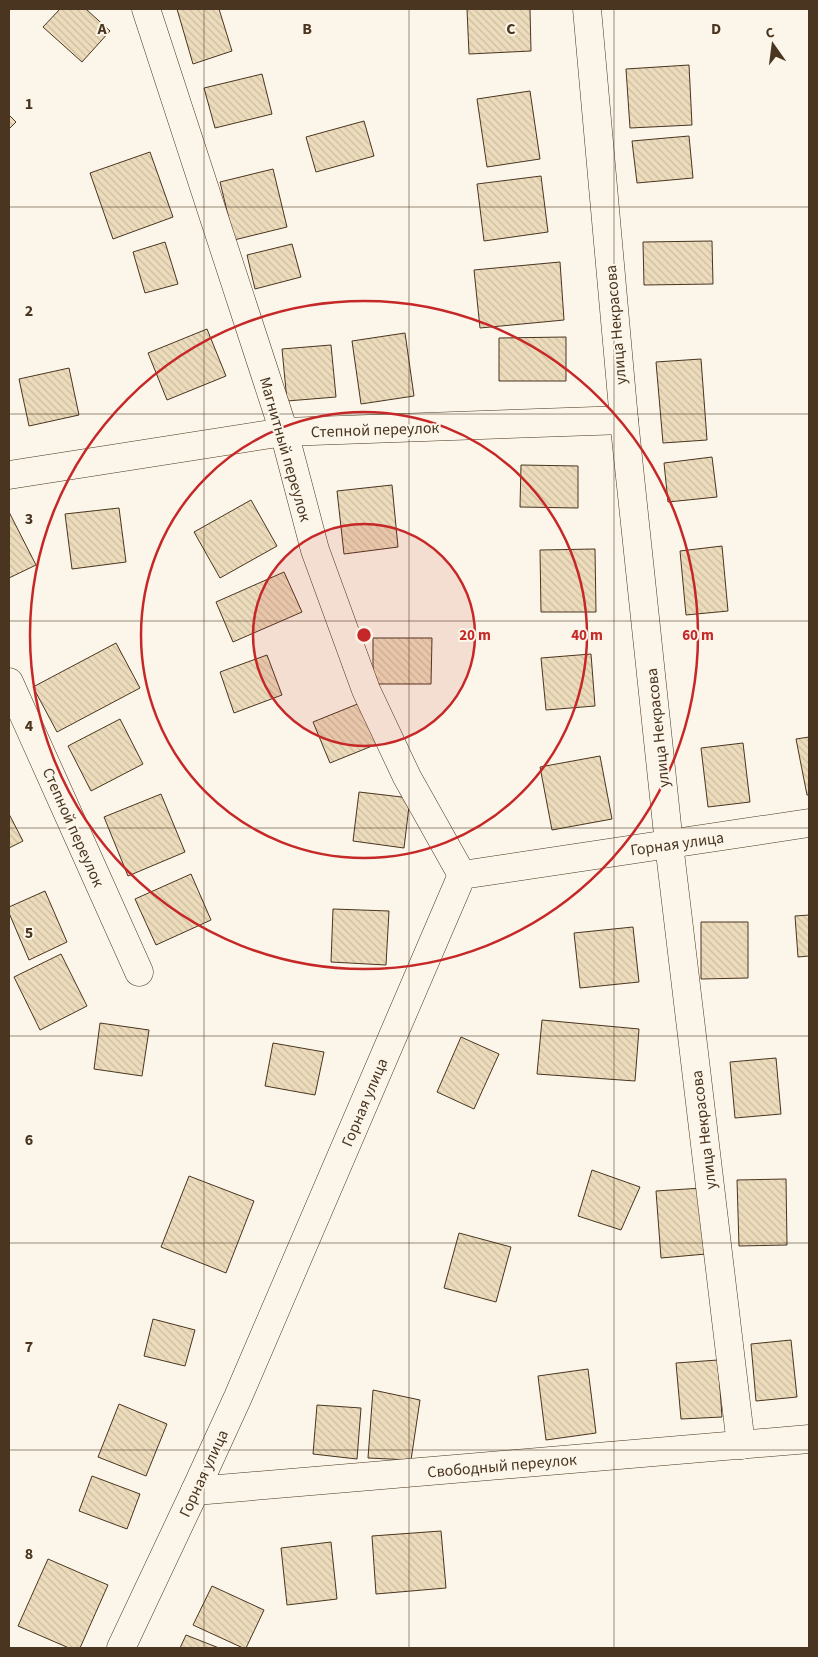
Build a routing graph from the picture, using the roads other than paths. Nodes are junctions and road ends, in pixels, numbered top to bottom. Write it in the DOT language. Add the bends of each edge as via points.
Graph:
graph roads {
  1 [pos="146,9"];
  2 [pos="587,9"];
  3 [pos="624,420"];
  4 [pos="284,432"];
  5 [pos="9,475"];
  6 [pos="9,682"];
  7 [pos="809,824"];
  8 [pos="669,844"];
  9 [pos="462,875"];
  10 [pos="139,972"];
  11 [pos="809,1439"];
  12 [pos="741,1445"];
  13 [pos="195,1491"];
  14 [pos="121,1648"];
  1 -- 4 [label="street, Магнитный переулок"];
  2 -- 3 [label="street, улица Некрасова"];
  3 -- 4 [label="street, Степной переулок"];
  3 -- 8 [label="street, улица Некрасова"];
  4 -- 5 [label="street, Степной переулок"];
  4 -- 9 [label="street, Магнитный переулок" via="315,550 366,690 407,777"];
  6 -- 10 [label="street, Степной переулок"];
  7 -- 8 [label="street, Горная улица"];
  8 -- 9 [label="street, Горная улица"];
  8 -- 12 [label="street, улица Некрасова"];
  9 -- 13 [label="street, Горная улица"];
  11 -- 12 [label="street, Свободный переулок"];
  12 -- 13 [label="street, Свободный переулок"];
  13 -- 14 [label="street, Горная улица"];
}
